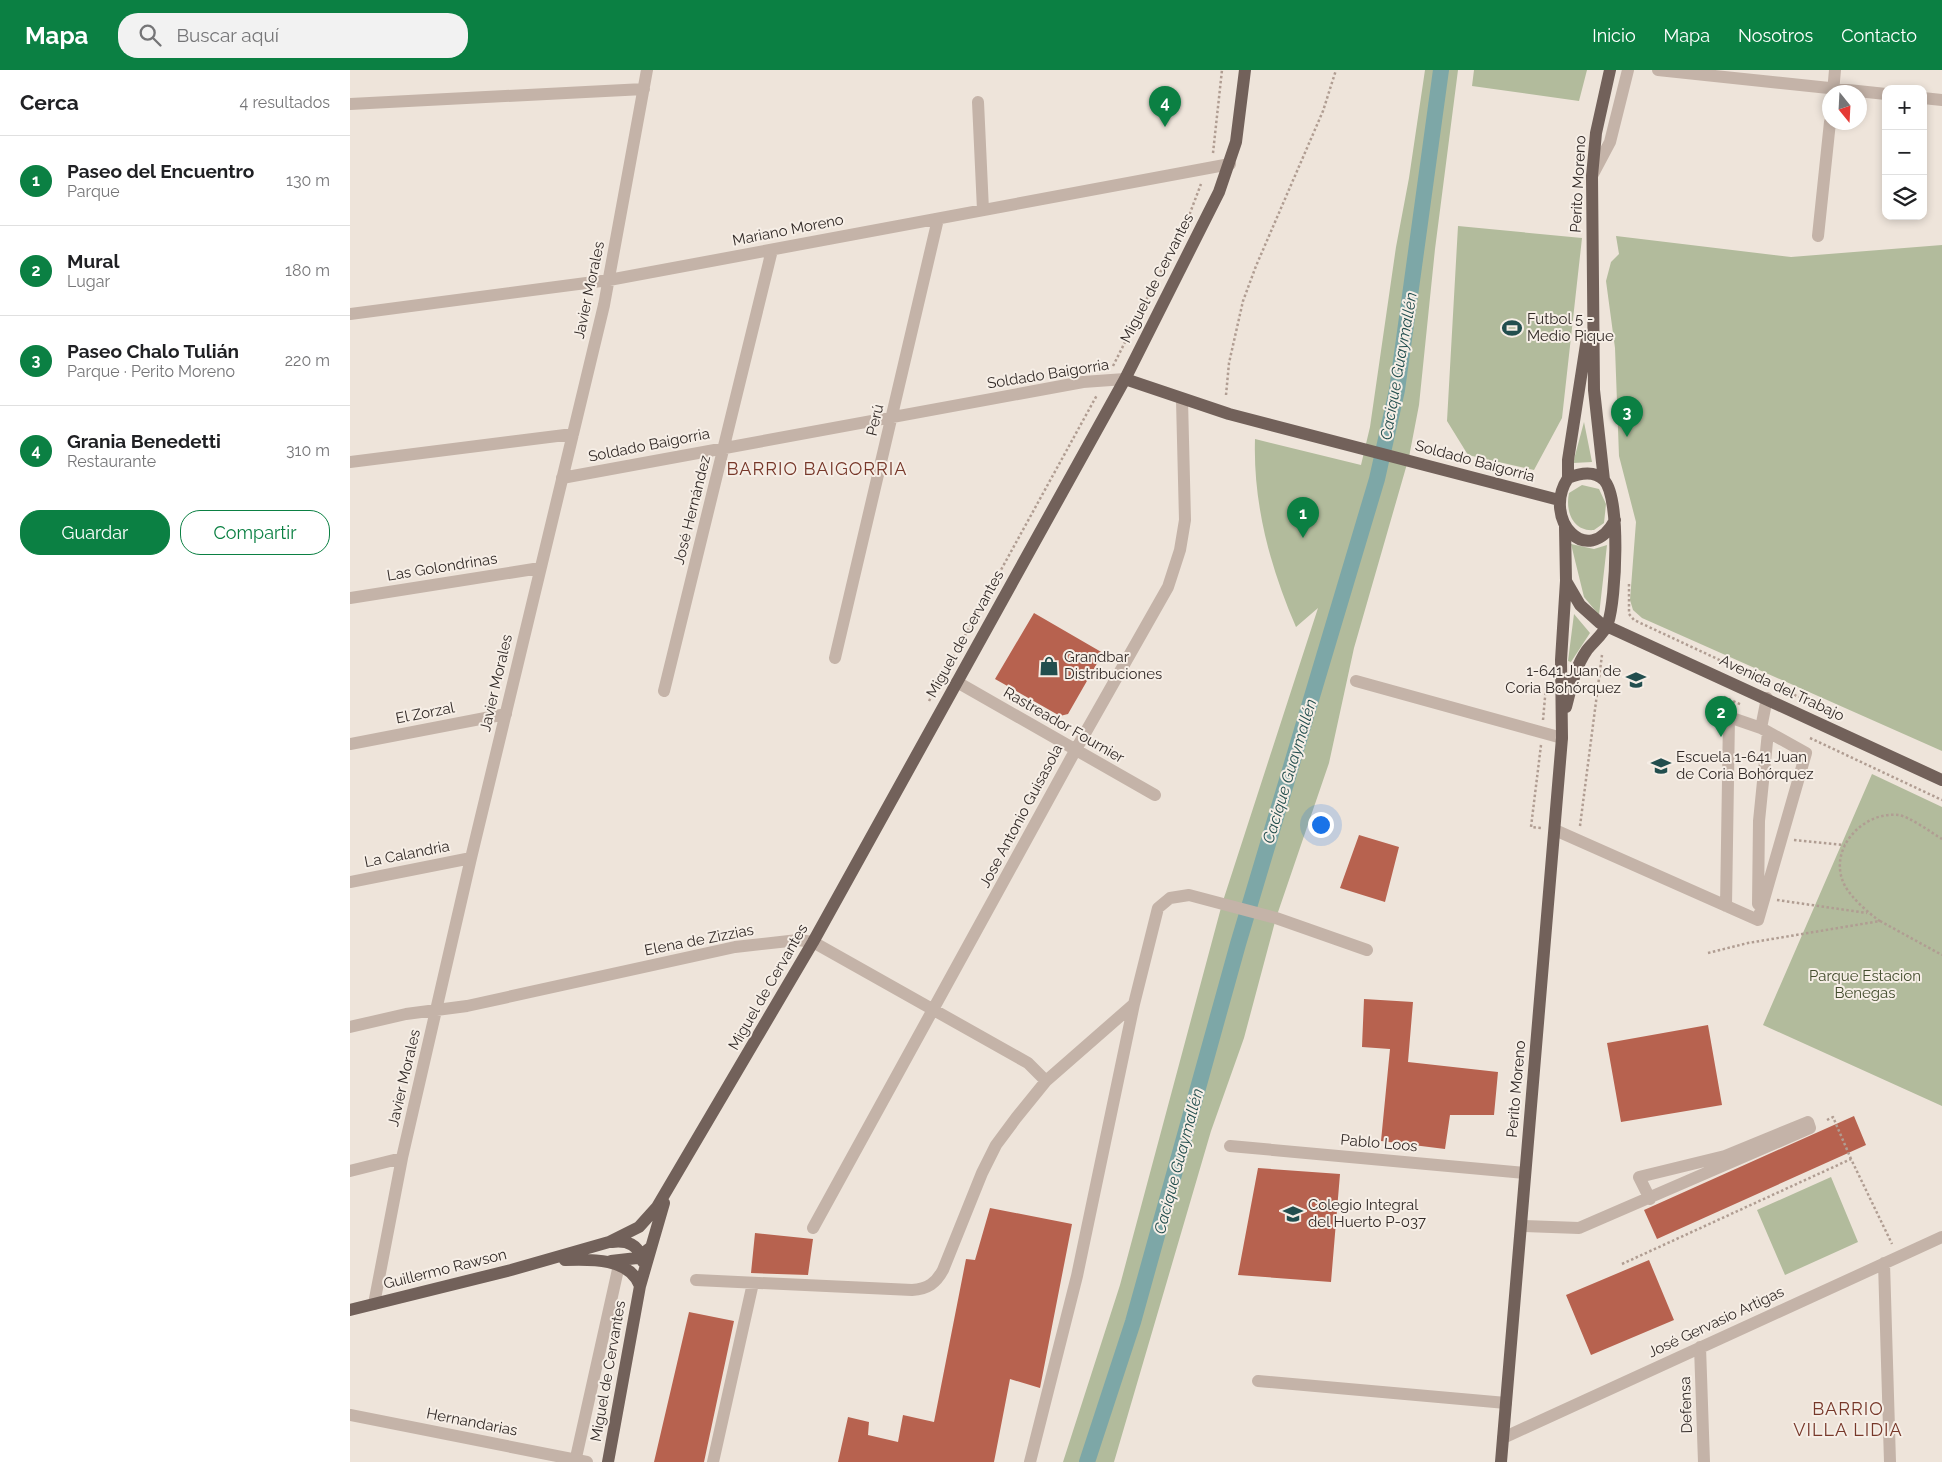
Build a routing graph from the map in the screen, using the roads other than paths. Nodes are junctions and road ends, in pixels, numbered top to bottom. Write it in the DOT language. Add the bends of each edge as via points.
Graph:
graph roads {
  1 [pos="647,70"];
  2 [pos="1245,70"];
  3 [pos="1610,70"];
  4 [pos="1628,70"];
  5 [pos="1658,70"];
  6 [pos="1835,70"];
  7 [pos="1834,85"];
  8 [pos="644,89"];
  9 [pos="1822,90"];
  10 [pos="1867,93"];
  11 [pos="1882,94"];
  12 [pos="1927,98"];
  13 [pos="1942,100"];
  14 [pos="978,102"];
  15 [pos="350,104"];
  16 [pos="1829,130"];
  17 [pos="1230,164"];
  18 [pos="1592,176"];
  19 [pos="983,210"];
  20 [pos="938,219"];
  21 [pos="1818,236"];
  22 [pos="772,250"];
  23 [pos="609,280"];
  24 [pos="1592,301"];
  25 [pos="350,314"];
  26 [pos="1125,379"];
  27 [pos="1182,400"];
  28 [pos="893,417"];
  29 [pos="573,434"];
  30 [pos="724,448"];
  31 [pos="350,462"];
  32 [pos="562,478"];
  33 [pos="1568,478"];
  34 [pos="1604,480"];
  35 [pos="1559,500"];
  36 [pos="1615,520"];
  37 [pos="1565,526"];
  38 [pos="540,568"];
  39 [pos="1566,581"];
  40 [pos="350,598"];
  41 [pos="1608,626"];
  42 [pos="835,658"];
  43 [pos="1356,681"];
  44 [pos="957,682"];
  45 [pos="664,691"];
  46 [pos="1766,698"];
  47 [pos="506,714"];
  48 [pos="1564,720"];
  49 [pos="1763,725"];
  50 [pos="1562,738"];
  51 [pos="350,744"];
  52 [pos="1075,751"];
  53 [pos="1942,780"];
  54 [pos="1155,795"];
  55 [pos="1555,830"];
  56 [pos="471,858"];
  57 [pos="350,882"];
  58 [pos="1726,906"];
  59 [pos="1758,920"];
  60 [pos="813,942"];
  61 [pos="1367,950"];
  62 [pos="1134,1004"];
  63 [pos="436,1010"];
  64 [pos="935,1010"];
  65 [pos="350,1027"];
  66 [pos="1046,1081"];
  67 [pos="1230,1146"];
  68 [pos="402,1158"];
  69 [pos="350,1171"];
  70 [pos="1525,1172"];
  71 [pos="667,1194"];
  72 [pos="1650,1199"];
  73 [pos="645,1222"];
  74 [pos="1521,1226"];
  75 [pos="814,1228"];
  76 [pos="1942,1237"];
  77 [pos="609,1242"];
  78 [pos="646,1252"];
  79 [pos="548,1260"];
  80 [pos="596,1261"];
  81 [pos="1884,1263"];
  82 [pos="619,1265"];
  83 [pos="639,1272"];
  84 [pos="696,1280"];
  85 [pos="752,1283"];
  86 [pos="374,1304"];
  87 [pos="350,1310"];
  88 [pos="1700,1347"];
  89 [pos="1258,1381"];
  90 [pos="1506,1403"];
  91 [pos="350,1415"];
  92 [pos="1503,1438"];
  93 [pos="579,1461"];
  94 [pos="608,1462"];
  95 [pos="713,1462"];
  96 [pos="1030,1462"];
  97 [pos="1501,1462"];
  98 [pos="1704,1462"];
  99 [pos="1890,1462"];
  1 -- 8 [label="street, Javier Morales"];
  2 -- 17 [label="main road, Miguel de Cervantes" via="1240,122"];
  3 -- 18 [label="main road, Perito Moreno" via="1596,133"];
  4 -- 18 [label="street" via="1610,142"];
  5 -- 9 [label="street"];
  6 -- 7 [label="street"];
  8 -- 15 [label="street"];
  8 -- 23 [label="street, Javier Morales"];
  10 -- 11 [label="street"];
  12 -- 13 [label="street"];
  14 -- 19 [label="street"];
  16 -- 21 [label="street"];
  17 -- 19 [label="street, Mariano Moreno"];
  17 -- 26 [label="main road, Miguel de Cervantes"];
  18 -- 24 [label="main road, Perito Moreno"];
  19 -- 20 [label="street, Mariano Moreno"];
  20 -- 22 [label="street, Mariano Moreno"];
  20 -- 28 [label="street, Perú"];
  22 -- 23 [label="street, Mariano Moreno"];
  22 -- 30 [label="street, José Hernández"];
  23 -- 25 [label="street, Mariano Moreno"];
  23 -- 29 [label="street, Javier Morales"];
  24 -- 33 [label="main road, Perito Moreno"];
  24 -- 34 [label="main road, Perito Moreno" via="1594,390"];
  26 -- 27 [label="main road, Soldado Baigorria"];
  26 -- 28 [label="street, Soldado Baigorria" via="1083,382"];
  26 -- 44 [label="main road, Miguel de Cervantes"];
  27 -- 35 [label="main road, Soldado Baigorria"];
  27 -- 52 [label="street, Jose Antonio Guisasola" via="1186,507 1176,567 1168,587"];
  28 -- 30 [label="street, Soldado Baigorria"];
  28 -- 42 [label="street, Perú"];
  29 -- 31 [label="street, Soldado Baigorria"];
  29 -- 32 [label="street, Javier Morales"];
  30 -- 32 [label="street, Soldado Baigorria"];
  30 -- 45 [label="street, José Hernández"];
  32 -- 38 [label="street, Javier Morales"];
  33 -- 34 [label="main road" via="1588,473"];
  33 -- 35 [label="main road"];
  34 -- 36 [label="main road" via="1612,492"];
  35 -- 37 [label="main road"];
  36 -- 37 [label="main road" via="1602,538 1592,540 1576,538"];
  36 -- 41 [label="main road, Perito Moreno" via="1612,608"];
  37 -- 39 [label="main road, Perito Moreno"];
  38 -- 40 [label="street, Las Golondrinas"];
  38 -- 47 [label="street, Javier Morales"];
  39 -- 41 [label="main road, Perito Moreno" via="1593,619"];
  39 -- 48 [label="main road, Perito Moreno" via="1561,660"];
  41 -- 46 [label="main road, Avenida del Trabajo"];
  41 -- 48 [label="main road, Perito Moreno" via="1582,658"];
  43 -- 50 [label="street"];
  44 -- 52 [label="street, Rastreador Fournier"];
  44 -- 60 [label="main road, Miguel de Cervantes"];
  46 -- 49 [label="street"];
  46 -- 53 [label="main road, Avenida del Trabajo"];
  47 -- 51 [label="street, El Zorzal"];
  47 -- 56 [label="street, Javier Morales"];
  48 -- 50 [label="main road, Perito Moreno"];
  49 -- 58 [label="street" via="1729,717"];
  49 -- 59 [label="street"];
  49 -- 59 [label="street" via="1806,753"];
  50 -- 55 [label="main road, Perito Moreno"];
  52 -- 54 [label="street, Rastreador Fournier"];
  52 -- 64 [label="street, Jose Antonio Guisasola"];
  55 -- 58 [label="street"];
  55 -- 70 [label="main road, Perito Moreno"];
  56 -- 57 [label="street, La Calandria"];
  56 -- 63 [label="street, Javier Morales"];
  58 -- 59 [label="street"];
  60 -- 63 [label="street, Elena de Zizzias" via="798,940 735,946 467,1006"];
  60 -- 64 [label="street, Elena de Zizzias"];
  60 -- 71 [label="main road, Miguel de Cervantes"];
  61 -- 62 [label="street" via="1276,918 1183,895 1170,898 1156,912"];
  62 -- 66 [label="street"];
  62 -- 96 [label="street" via="1076,1276"];
  63 -- 65 [label="street, Elena de Zizzias"];
  63 -- 68 [label="street, Javier Morales"];
  64 -- 66 [label="street, Elena de Zizzias" via="1028,1064"];
  64 -- 75 [label="street, Jose Antonio Guisasola"];
  66 -- 85 [label="street" via="996,1145 943,1270 931,1286 912,1290"];
  67 -- 70 [label="street, Pablo Loos"];
  68 -- 69 [label="street"];
  68 -- 86 [label="street, Javier Morales"];
  70 -- 74 [label="main road, Perito Moreno"];
  71 -- 73 [label="main road, Miguel de Cervantes"];
  71 -- 78 [label="main road, Miguel de Cervantes"];
  72 -- 72 [label="street" via="1810,1128 1808,1122 1725,1156 1639,1177"];
  72 -- 74 [label="street" via="1579,1228"];
  73 -- 77 [label="main road, Guillermo Rawson"];
  74 -- 90 [label="main road, Perito Moreno"];
  76 -- 81 [label="street, José Gervasio Artigas"];
  77 -- 78 [label="main road, Guillermo Rawson" via="631,1244"];
  77 -- 79 [label="main road, Guillermo Rawson"];
  78 -- 80 [label="main road, Guillermo Rawson" via="629,1260"];
  78 -- 83 [label="main road, Miguel de Cervantes"];
  79 -- 80 [label="main road, Guillermo Rawson"];
  79 -- 86 [label="main road, Guillermo Rawson"];
  80 -- 82 [label="main road, Guillermo Rawson"];
  81 -- 88 [label="street, José Gervasio Artigas"];
  81 -- 99 [label="street"];
  82 -- 83 [label="main road, Guillermo Rawson"];
  82 -- 93 [label="street"];
  83 -- 94 [label="main road, Miguel de Cervantes" via="640,1286"];
  84 -- 85 [label="street"];
  85 -- 95 [label="street"];
  86 -- 87 [label="main road, Guillermo Rawson"];
  88 -- 92 [label="street, José Gervasio Artigas"];
  88 -- 98 [label="street, Defensa"];
  89 -- 90 [label="street"];
  90 -- 92 [label="main road, Perito Moreno"];
  91 -- 93 [label="street, Hernandarias"];
  92 -- 97 [label="main road, Perito Moreno"];
}
